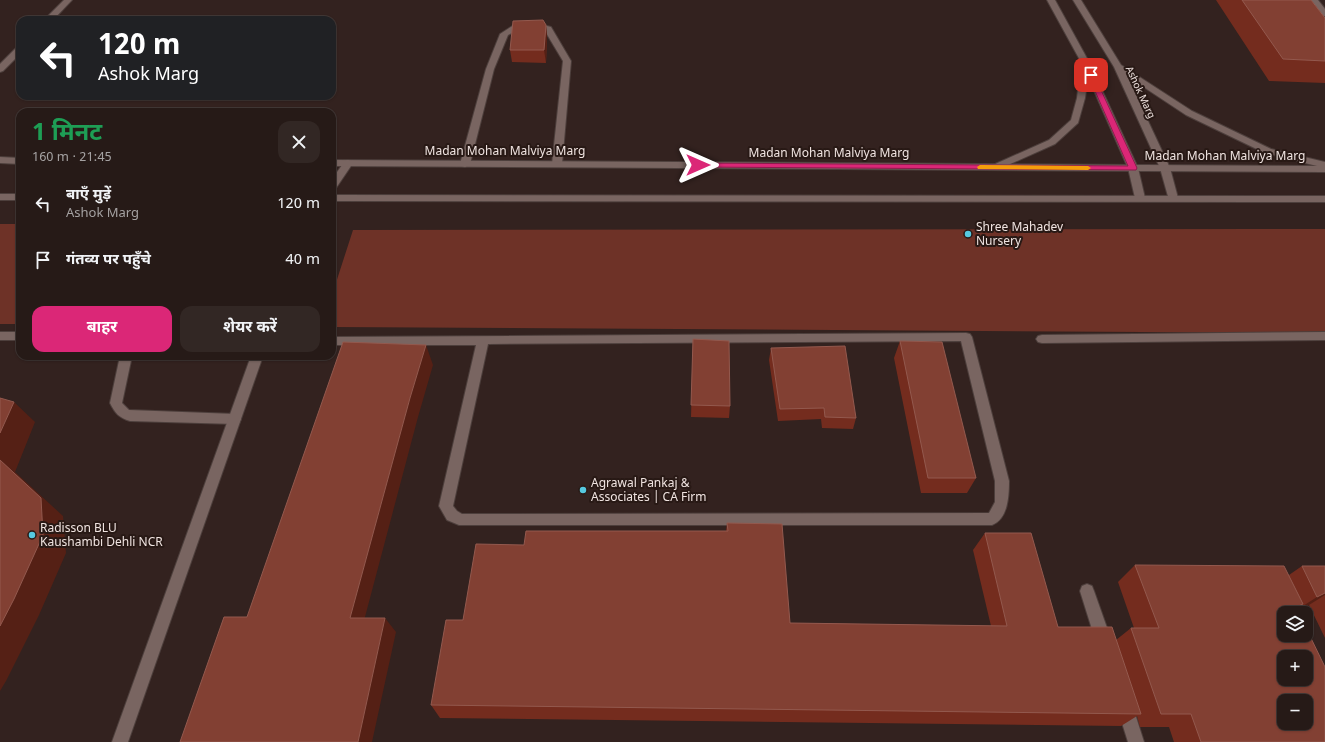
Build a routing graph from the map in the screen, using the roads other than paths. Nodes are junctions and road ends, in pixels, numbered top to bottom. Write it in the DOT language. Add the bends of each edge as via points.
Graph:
graph roads {
  1 [pos="68,0"];
  2 [pos="1051,0"];
  3 [pos="1077,0"];
  4 [pos="1314,0"];
  5 [pos="1325,14"];
  6 [pos="52,16"];
  7 [pos="16,53"];
  8 [pos="1085,62"];
  9 [pos="1118,67"];
  10 [pos="0,69"];
  11 [pos="0,160"];
  12 [pos="16,160"];
  13 [pos="336,163"];
  14 [pos="348,163"];
  15 [pos="465,164"];
  16 [pos="557,164"];
  17 [pos="1325,165"];
  18 [pos="996,167"];
  19 [pos="1133,168"];
  20 [pos="1165,168"];
  21 [pos="1325,169"];
  22 [pos="336,180"];
  23 [pos="0,197"];
  24 [pos="16,197"];
  25 [pos="336,198"];
  26 [pos="1140,198"];
  27 [pos="1173,198"];
  28 [pos="1325,199"];
  29 [pos="0,336"];
  30 [pos="16,336"];
  31 [pos="1325,336"];
  32 [pos="1042,339"];
  33 [pos="483,340"];
  34 [pos="336,341"];
  35 [pos="125,360"];
  36 [pos="256,360"];
  37 [pos="235,419"];
  38 [pos="1087,592"];
  39 [pos="1109,659"];
  40 [pos="1121,697"];
  41 [pos="120,742"];
  42 [pos="1136,742"];
  1 -- 6 [label="main road"];
  2 -- 8 [label="main road"];
  3 -- 9 [label="main road, Ashok Marg"];
  4 -- 5 [label="main road"];
  7 -- 10 [label="main road"];
  8 -- 18 [label="main road" via="1081,98 1075,120 1052,142"];
  8 -- 19 [label="main road"];
  9 -- 17 [label="main road" via="1189,113 1268,151"];
  9 -- 20 [label="main road, Ashok Marg"];
  11 -- 12 [label="main road"];
  13 -- 14 [label="main road, Madan Mohan Malviya Marg"];
  14 -- 15 [label="main road, Madan Mohan Malviya Marg"];
  14 -- 22 [label="main road"];
  15 -- 16 [label="main road, Madan Mohan Malviya Marg"];
  15 -- 16 [label="main road" via="490,69 504,34 517,27 535,25 548,28 566,61"];
  16 -- 18 [label="main road, Madan Mohan Malviya Marg"];
  18 -- 19 [label="main road, Madan Mohan Malviya Marg"];
  19 -- 20 [label="main road, Madan Mohan Malviya Marg"];
  19 -- 26 [label="main road"];
  20 -- 21 [label="main road, Madan Mohan Malviya Marg"];
  20 -- 27 [label="main road, Ashok Marg"];
  23 -- 24 [label="main road"];
  25 -- 26 [label="main road"];
  26 -- 27 [label="main road"];
  27 -- 28 [label="main road"];
  29 -- 30 [label="main road"];
  31 -- 32 [label="main road"];
  33 -- 33 [label="main road" via="966,337 1002,481 1000,509 992,519 455,519 449,514 446,506"];
  33 -- 34 [label="main road"];
  35 -- 37 [label="main road" via="116,403 124,414"];
  36 -- 37 [label="main road"];
  37 -- 41 [label="main road"];
  38 -- 39 [label="main road"];
  40 -- 42 [label="main road"];
}
